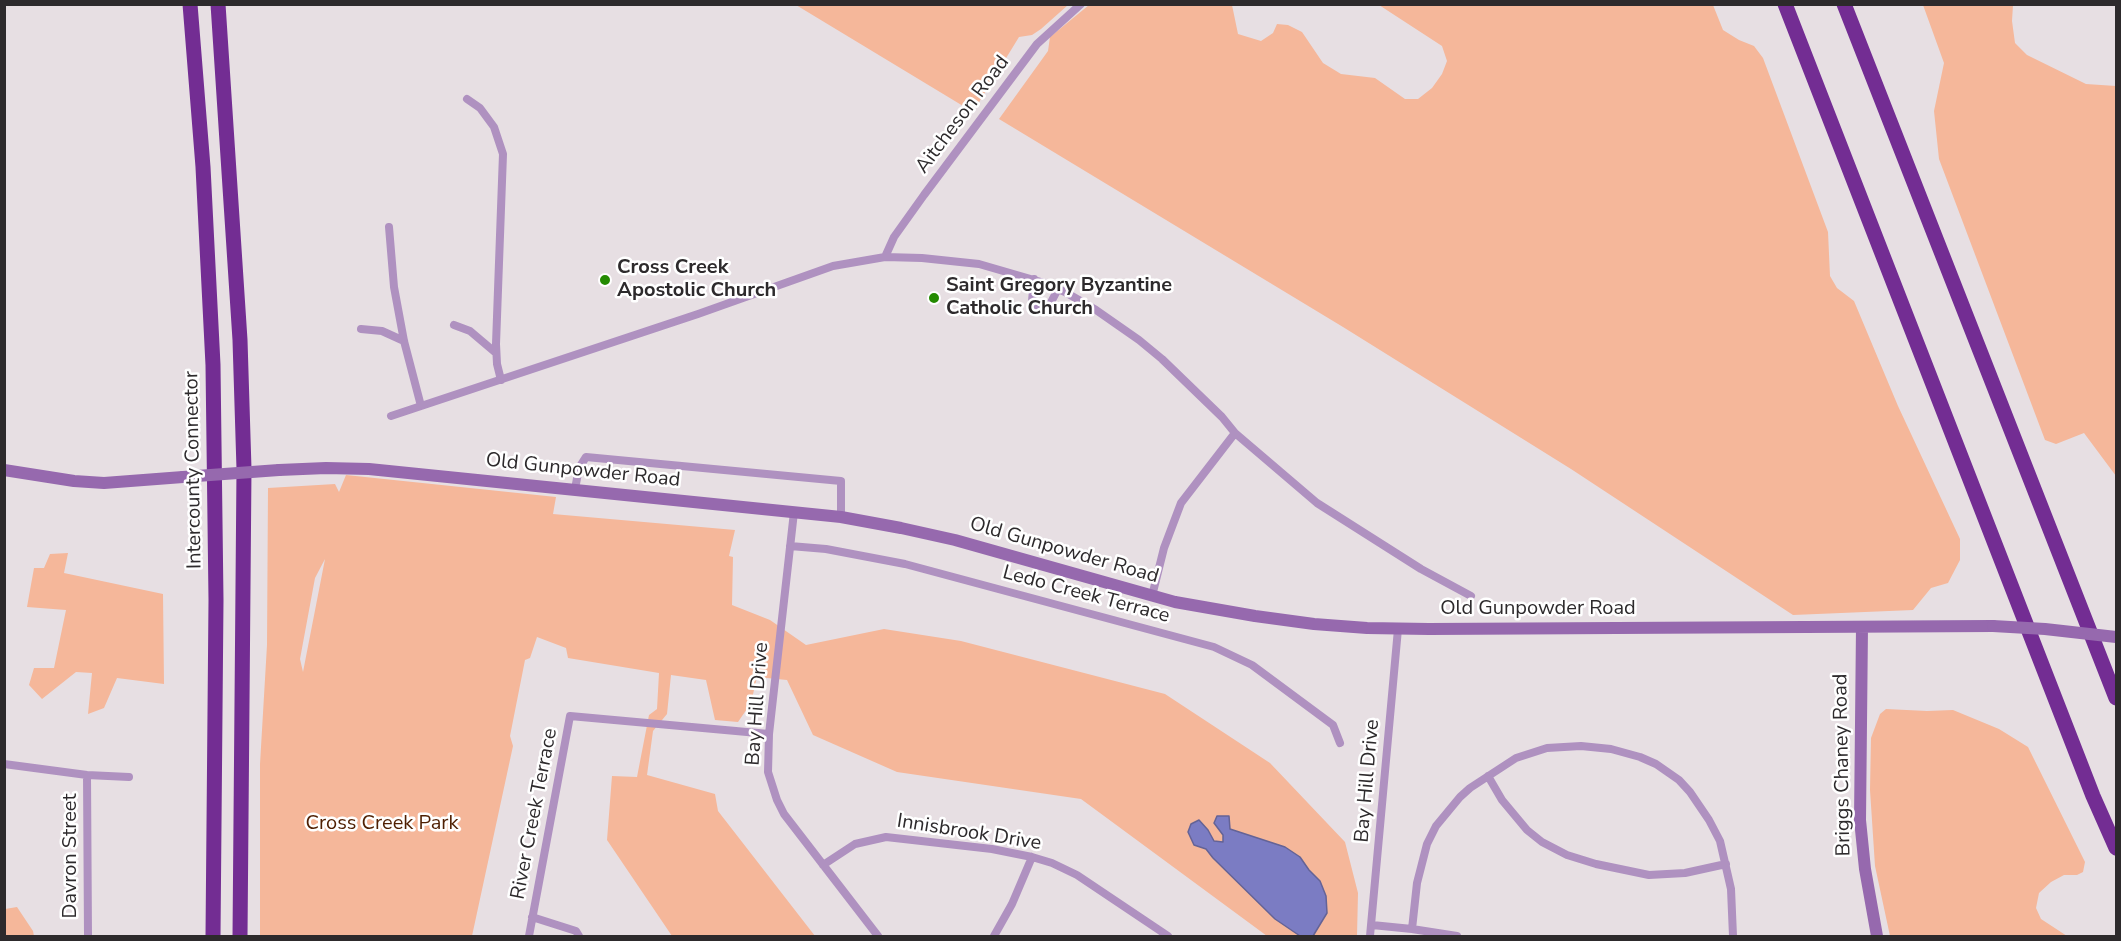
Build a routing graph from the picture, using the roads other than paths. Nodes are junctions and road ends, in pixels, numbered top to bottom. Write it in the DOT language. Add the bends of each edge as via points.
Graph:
graph roads {
  1 [pos="190,4"];
  2 [pos="218,4"];
  3 [pos="1081,4"];
  4 [pos="1785,4"];
  5 [pos="1844,4"];
  6 [pos="467,99"];
  7 [pos="389,227"];
  8 [pos="885,257"];
  9 [pos="1034,279"];
  10 [pos="1058,289"];
  11 [pos="454,325"];
  12 [pos="361,329"];
  13 [pos="404,341"];
  14 [pos="496,353"];
  15 [pos="501,380"];
  16 [pos="421,406"];
  17 [pos="391,416"];
  18 [pos="1235,433"];
  19 [pos="4,470"];
  20 [pos="575,489"];
  21 [pos="794,512"];
  22 [pos="840,517"];
  23 [pos="790,546"];
  24 [pos="1152,596"];
  25 [pos="1471,596"];
  26 [pos="1862,627"];
  27 [pos="1398,629"];
  28 [pos="2116,637"];
  29 [pos="2116,698"];
  30 [pos="769,734"];
  31 [pos="1340,743"];
  32 [pos="4,764"];
  33 [pos="87,775"];
  34 [pos="1488,776"];
  35 [pos="129,777"];
  36 [pos="2116,848"];
  37 [pos="1032,857"];
  38 [pos="1726,864"];
  39 [pos="823,865"];
  40 [pos="532,917"];
  41 [pos="1372,925"];
  42 [pos="1412,928"];
  43 [pos="88,936"];
  44 [pos="213,936"];
  45 [pos="240,936"];
  46 [pos="529,936"];
  47 [pos="579,936"];
  48 [pos="878,936"];
  49 [pos="993,936"];
  50 [pos="1168,936"];
  51 [pos="1370,936"];
  52 [pos="1457,936"];
  53 [pos="1733,936"];
  54 [pos="1877,936"];
  1 -- 44 [label="highway, Intercounty Connector" via="213,365"];
  2 -- 45 [label="highway" via="240,340 244,469"];
  3 -- 8 [label="street, Aitcheson Road" via="1030,53 894,237"];
  4 -- 36 [label="highway"];
  5 -- 29 [label="highway"];
  6 -- 14 [label="street" via="495,127 503,154"];
  7 -- 13 [label="street"];
  8 -- 9 [label="street" via="979,264"];
  8 -- 15 [label="street" via="833,266"];
  9 -- 10 [label="street"];
  9 -- 10 [label="street" via="1032,301 1037,306 1049,306"];
  10 -- 18 [label="street" via="1139,340"];
  11 -- 14 [label="street" via="470,331"];
  12 -- 13 [label="street" via="382,331"];
  13 -- 16 [label="street"];
  14 -- 15 [label="street"];
  15 -- 16 [label="street"];
  16 -- 17 [label="street"];
  18 -- 24 [label="street" via="1181,503"];
  18 -- 25 [label="street" via="1317,503"];
  19 -- 20 [label="main road, Old Gunpowder Road, bridge" via="104,483 279,470 369,469"];
  20 -- 21 [label="main road, Old Gunpowder Road"];
  20 -- 22 [label="street" via="579,468 586,457 841,482"];
  21 -- 22 [label="main road, Old Gunpowder Road"];
  21 -- 23 [label="street, Bay Hill Drive"];
  22 -- 24 [label="main road, Old Gunpowder Road" via="955,540"];
  23 -- 30 [label="street, Bay Hill Drive"];
  23 -- 31 [label="street, Ledo Creek Terrace" via="915,566 1214,647 1252,665 1333,725"];
  24 -- 27 [label="main road, Old Gunpowder Road" via="1274,619"];
  26 -- 27 [label="main road, Old Gunpowder Road"];
  26 -- 28 [label="main road, Old Gunpowder Road, bridge" via="2045,628"];
  26 -- 54 [label="main road, Briggs Chaney Road" via="1860,820"];
  27 -- 41 [label="street, Bay Hill Drive"];
  30 -- 39 [label="street, Bay Hill Drive" via="768,772 777,800"];
  30 -- 40 [label="street, River Creek Terrace" via="570,716"];
  32 -- 33 [label="street"];
  33 -- 35 [label="street"];
  33 -- 43 [label="street, Davron Street"];
  34 -- 38 [label="street" via="1527,830 1567,855 1649,875 1685,873"];
  34 -- 38 [label="street" via="1516,758 1546,748 1611,748 1640,757 1679,780 1690,792 1720,841"];
  34 -- 42 [label="street" via="1460,797 1436,826 1417,883"];
  37 -- 39 [label="street, Innisbrook Drive" via="886,837 855,844"];
  37 -- 49 [label="street"];
  37 -- 50 [label="street, Innisbrook Drive" via="1077,875"];
  38 -- 53 [label="street"];
  39 -- 48 [label="street, Bay Hill Drive"];
  40 -- 46 [label="street, River Creek Terrace"];
  40 -- 47 [label="street"];
  41 -- 42 [label="street"];
  41 -- 51 [label="street, Bay Hill Drive"];
  42 -- 52 [label="street"];
}
